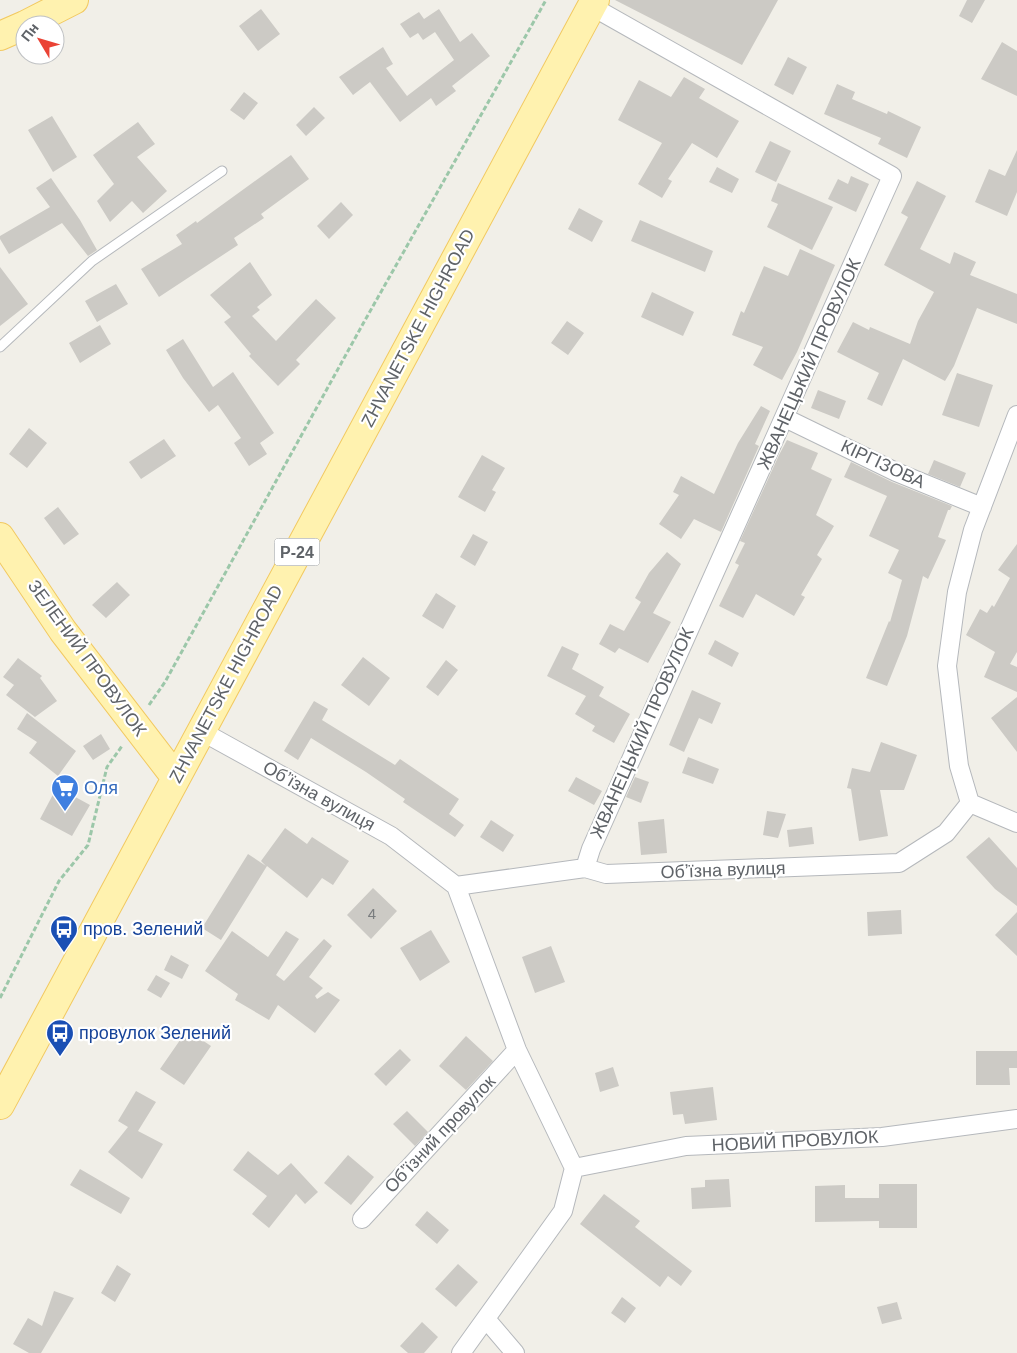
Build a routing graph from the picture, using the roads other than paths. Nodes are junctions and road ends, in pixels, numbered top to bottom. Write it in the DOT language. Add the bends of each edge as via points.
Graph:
graph roads {
  1 [pos="74,0"];
  2 [pos="593,3"];
  3 [pos="45,15"];
  4 [pos="15,29"];
  5 [pos="0,36"];
  6 [pos="222,171"];
  7 [pos="0,346"];
  8 [pos="1017,415"];
  9 [pos="785,418"];
  10 [pos="982,507"];
  11 [pos="0,537"];
  12 [pos="201,731"];
  13 [pos="176,778"];
  14 [pos="970,803"];
  15 [pos="1017,823"];
  16 [pos="585,868"];
  17 [pos="456,886"];
  18 [pos="517,1050"];
  19 [pos="0,1105"];
  20 [pos="1017,1119"];
  21 [pos="574,1168"];
  22 [pos="362,1218"];
  23 [pos="486,1318"];
  24 [pos="461,1353"];
  25 [pos="515,1353"];
  1 -- 3 [label="main road"];
  2 -- 9 [label="street, ЖВАНЕЦЬКИЙ ПРОВУЛОК" via="892,176"];
  2 -- 12 [label="main road, ZHVANETSKE HIGHROAD / Р-24"];
  4 -- 5 [label="main road"];
  6 -- 7 [label="lane" via="92,261"];
  8 -- 10 [label="street"];
  9 -- 10 [label="street, КІРГІЗОВА" via="896,472"];
  9 -- 16 [label="street, ЖВАНЕЦЬКИЙ ПРОВУЛОК" via="591,848"];
  10 -- 14 [label="street" via="957,592 947,666 959,766"];
  11 -- 13 [label="main road, ЗЕЛЕНИЙ ПРОВУЛОК" via="62,631"];
  12 -- 13 [label="main road, ZHVANETSKE HIGHROAD / Р-24"];
  12 -- 17 [label="street, Обʼїзна вулиця" via="391,836"];
  13 -- 19 [label="main road, ZHVANETSKE HIGHROAD / Р-24"];
  14 -- 15 [label="street"];
  14 -- 16 [label="street, Обʼїзна вулиця" via="946,833 899,863 606,874"];
  16 -- 17 [label="street, Обʼїзна вулиця"];
  17 -- 18 [label="street"];
  18 -- 21 [label="street"];
  18 -- 22 [label="street, Обʼїзний провулок"];
  20 -- 21 [label="street, НОВИЙ ПРОВУЛОК" via="882,1137 686,1146"];
  21 -- 23 [label="street" via="563,1211"];
  23 -- 24 [label="street"];
  23 -- 25 [label="street"];
}
